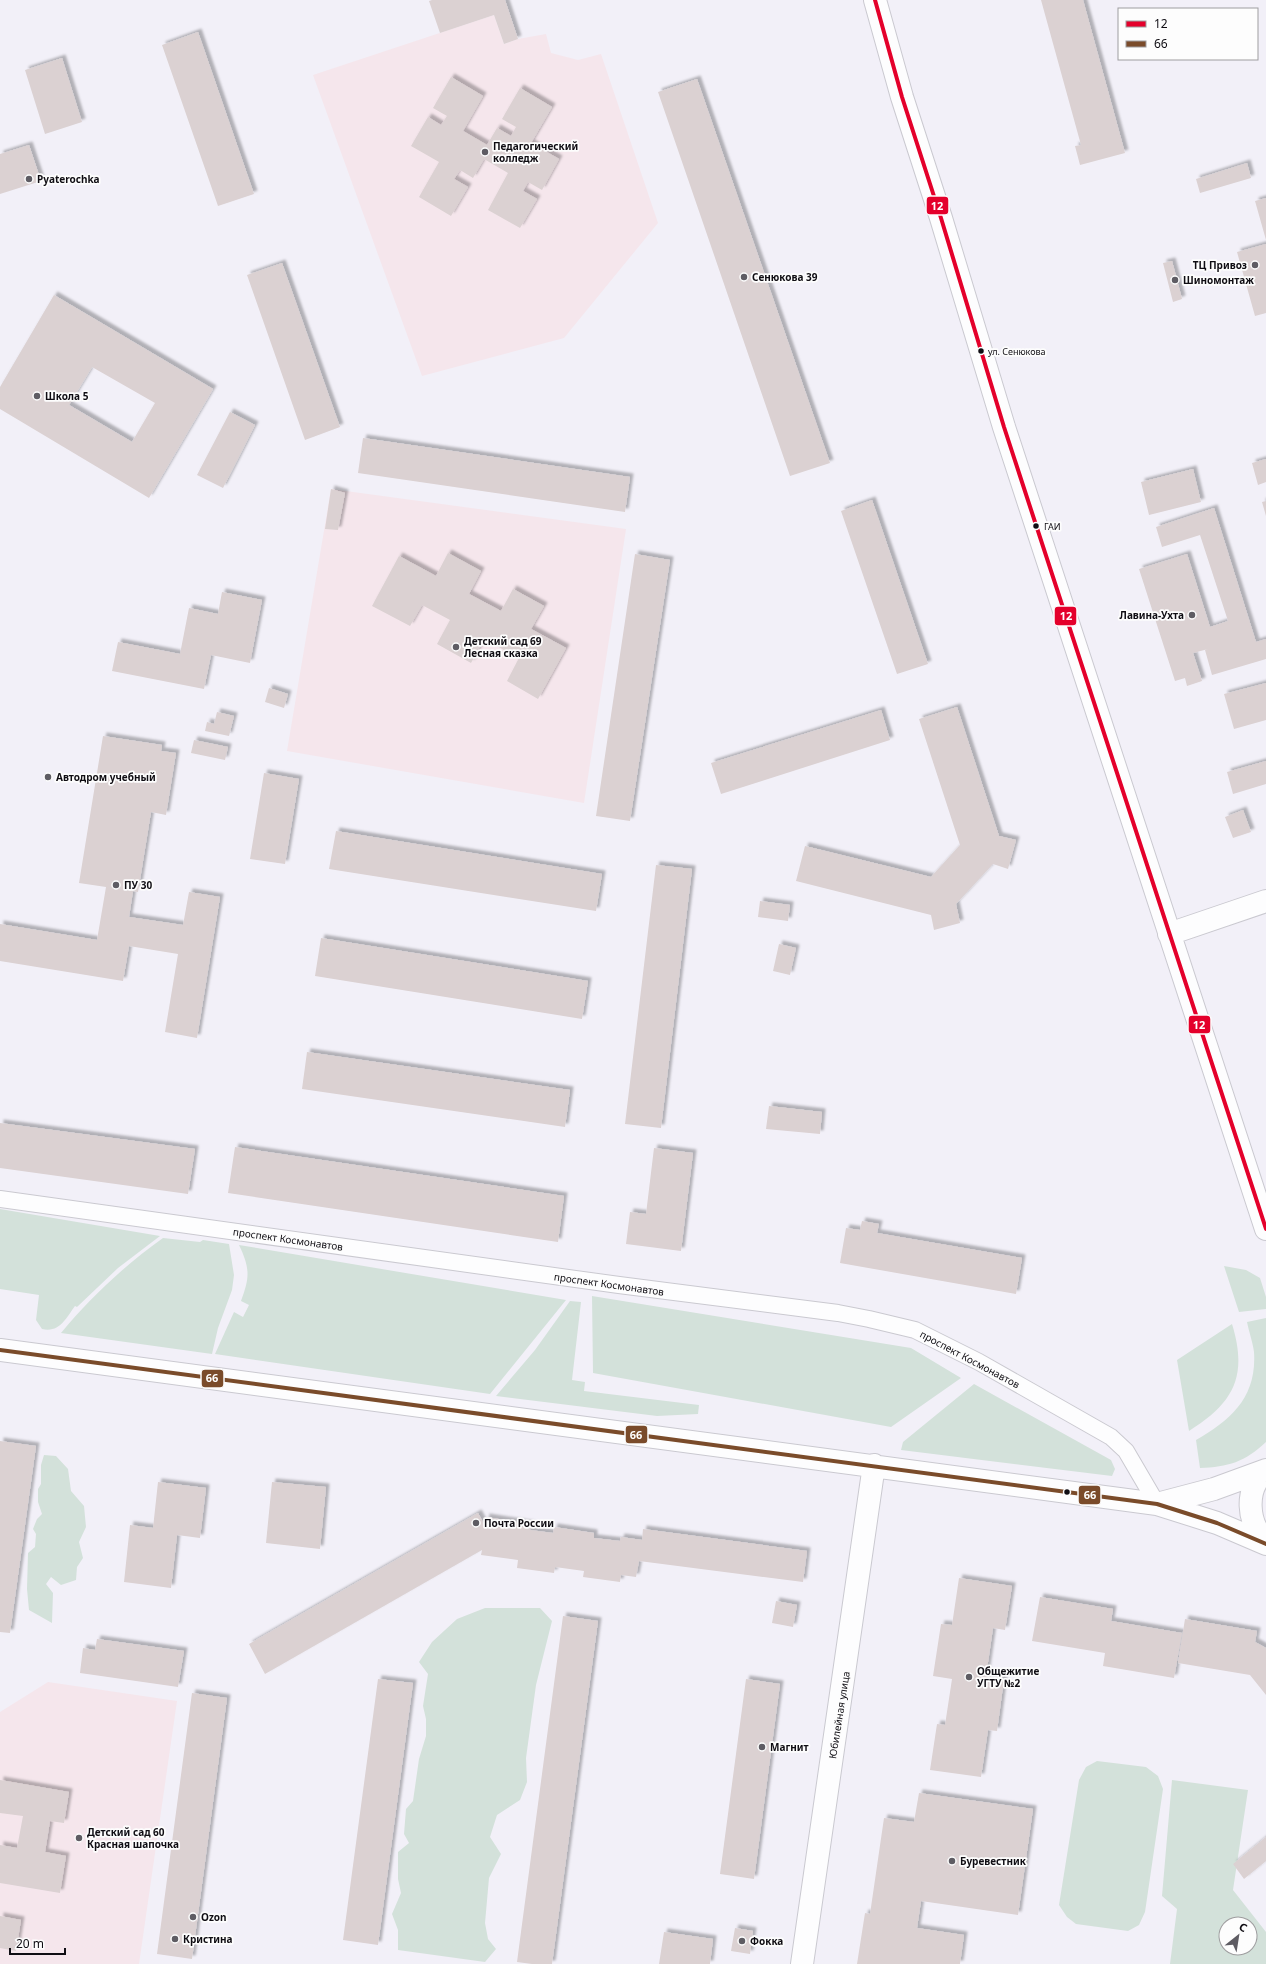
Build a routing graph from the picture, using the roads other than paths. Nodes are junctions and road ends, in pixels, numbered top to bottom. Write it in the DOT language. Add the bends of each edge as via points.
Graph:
graph roads {
  1 [pos="875,0"];
  2 [pos="1266,901"];
  3 [pos="1169,934"];
  4 [pos="0,1199"];
  5 [pos="1266,1229"];
  6 [pos="0,1350"];
  7 [pos="874,1466"];
  8 [pos="1266,1470"];
  9 [pos="1157,1504"];
  10 [pos="1266,1543"];
  11 [pos="802,1964"];
  1 -- 3 [label="main road" via="902,97 1006,434"];
  2 -- 3 [label="main road"];
  3 -- 5 [label="main road"];
  4 -- 9 [label="street, проспект Космонавтов" via="838,1313 915,1330 979,1362 1111,1437 1126,1451"];
  6 -- 7 [label="main road"];
  7 -- 9 [label="main road"];
  7 -- 11 [label="main road, Юбилейная улица"];
  8 -- 9 [label="main road" via="1214,1489"];
  8 -- 10 [label="main road" via="1254,1487 1250,1504 1252,1520"];
  9 -- 10 [label="main road" via="1217,1523"];
}
